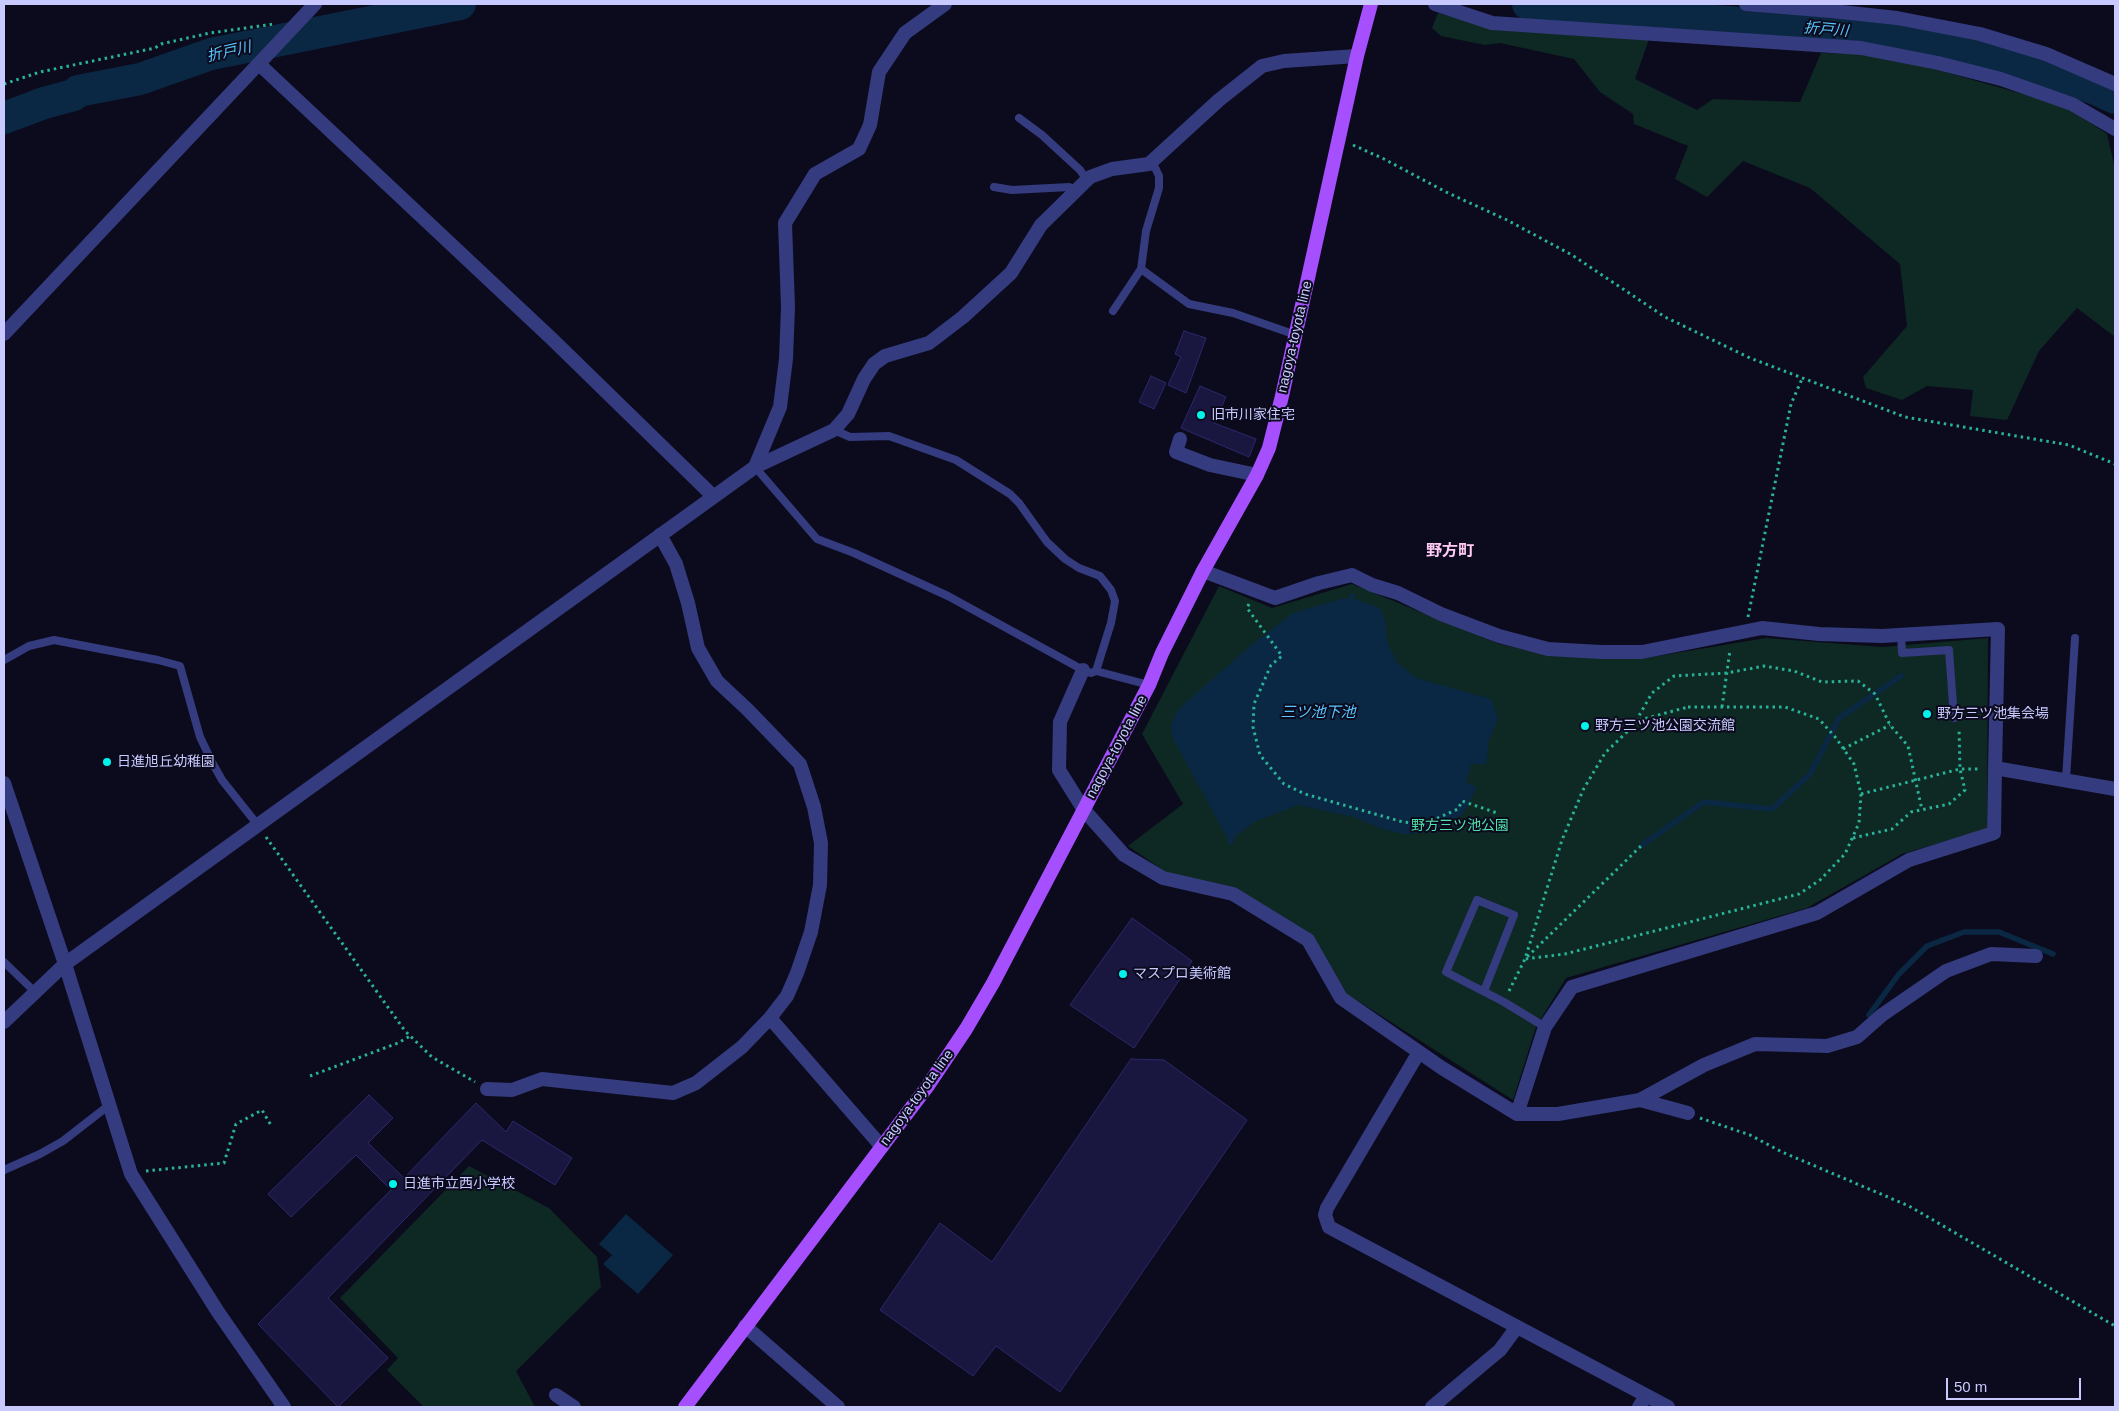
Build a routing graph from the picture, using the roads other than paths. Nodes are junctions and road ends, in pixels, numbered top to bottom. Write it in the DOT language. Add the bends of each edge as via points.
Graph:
graph roads {
  1 [pos="315,4"];
  2 [pos="945,4"];
  3 [pos="1371,4"];
  4 [pos="1435,4"];
  5 [pos="1746,4"];
  6 [pos="1357,56"];
  7 [pos="259,64"];
  8 [pos="2115,84"];
  9 [pos="1019,118"];
  10 [pos="2115,128"];
  11 [pos="1152,161"];
  12 [pos="1087,180"];
  13 [pos="994,187"];
  14 [pos="1076,190"];
  15 [pos="1141,269"];
  16 [pos="1113,311"];
  17 [pos="4,334"];
  18 [pos="1296,335"];
  19 [pos="834,430"];
  20 [pos="1180,439"];
  21 [pos="756,467"];
  22 [pos="1257,476"];
  23 [pos="714,496"];
  24 [pos="660,535"];
  25 [pos="1203,571"];
  26 [pos="1901,634"];
  27 [pos="2075,638"];
  28 [pos="4,660"];
  29 [pos="1089,670"];
  30 [pos="1149,685"];
  31 [pos="1954,718"];
  32 [pos="1995,768"];
  33 [pos="2066,780"];
  34 [pos="4,783"];
  35 [pos="2115,789"];
  36 [pos="1084,810"];
  37 [pos="257,824"];
  38 [pos="2036,956"];
  39 [pos="4,962"];
  40 [pos="65,964"];
  41 [pos="1484,991"];
  42 [pos="35,992"];
  43 [pos="770,1018"];
  44 [pos="4,1022"];
  45 [pos="1545,1027"];
  46 [pos="1419,1052"];
  47 [pos="487,1089"];
  48 [pos="1640,1100"];
  49 [pos="108,1106"];
  50 [pos="1688,1113"];
  51 [pos="1517,1114"];
  52 [pos="882,1146"];
  53 [pos="4,1170"];
  54 [pos="745,1326"];
  55 [pos="1517,1327"];
  56 [pos="556,1395"];
  57 [pos="1643,1402"];
  58 [pos="284,1407"];
  59 [pos="574,1407"];
  60 [pos="685,1407"];
  61 [pos="838,1407"];
  62 [pos="1432,1407"];
  63 [pos="1668,1407"];
  1 -- 7 [label="street"];
  2 -- 21 [label="street" via="904,32 879,72 870,125 859,149 815,174 785,222 786,359 780,407"];
  3 -- 6 [label="main road, nagoya-toyota line"];
  4 -- 10 [label="street" via="1492,23 1861,48 2001,79 2072,104"];
  5 -- 8 [label="street" via="1897,18 1980,34 2046,54"];
  6 -- 11 [label="street" via="1284,61 1262,66"];
  6 -- 18 [label="main road, nagoya-toyota line"];
  7 -- 17 [label="street"];
  7 -- 23 [label="street"];
  9 -- 12 [label="lane" via="1042,135"];
  11 -- 12 [label="street" via="1112,169"];
  11 -- 15 [label="lane" via="1160,176 1159,188 1146,230"];
  12 -- 14 [label="street"];
  13 -- 14 [label="lane" via="1012,190 1069,187"];
  14 -- 19 [label="street" via="1041,225 1011,273 963,317 929,343 885,356 874,364 848,414"];
  15 -- 16 [label="lane"];
  15 -- 18 [label="lane" via="1189,304 1233,313"];
  18 -- 22 [label="main road, nagoya-toyota line" via="1269,448"];
  19 -- 21 [label="street"];
  19 -- 29 [label="lane" via="850,437 889,436 956,460 1010,494 1047,542 1066,559 1100,576 1115,601 1111,623"];
  20 -- 22 [label="street" via="1176,452 1210,465"];
  21 -- 23 [label="street"];
  21 -- 29 [label="lane" via="817,540 854,553 948,596"];
  22 -- 25 [label="main road, nagoya-toyota line"];
  23 -- 24 [label="street"];
  24 -- 37 [label="street"];
  24 -- 43 [label="street" via="676,564 698,648 717,681 800,764 814,807 821,843 820,885 811,932 797,973"];
  25 -- 26 [label="street" via="1275,598 1352,575 1499,636 1548,649 1642,652 1762,628 1819,634"];
  25 -- 30 [label="main road, nagoya-toyota line"];
  26 -- 31 [label="lane" via="1902,652 1949,650"];
  26 -- 32 [label="street" via="1998,629"];
  27 -- 33 [label="lane"];
  28 -- 37 [label="lane" via="29,646 54,640 180,666 200,737 213,764"];
  29 -- 30 [label="lane"];
  29 -- 36 [label="street" via="1060,722 1059,770"];
  30 -- 36 [label="main road, nagoya-toyota line"];
  32 -- 33 [label="street"];
  32 -- 45 [label="street" via="1994,833 1909,860 1817,913 1572,987"];
  33 -- 35 [label="street"];
  34 -- 40 [label="street"];
  36 -- 46 [label="street" via="1124,855 1163,878 1233,894 1308,940 1341,998"];
  36 -- 52 [label="main road, nagoya-toyota line" via="966,1029"];
  37 -- 40 [label="street"];
  38 -- 48 [label="street" via="1991,954 1946,971 1882,1015 1857,1037 1827,1046 1755,1044 1704,1065"];
  39 -- 42 [label="lane"];
  40 -- 42 [label="street"];
  40 -- 49 [label="street"];
  41 -- 41 [label="lane" via="1446,972 1477,900 1514,915"];
  41 -- 45 [label="lane"];
  42 -- 44 [label="street"];
  43 -- 47 [label="street" via="742,1046 696,1083 673,1093 542,1079 512,1090"];
  43 -- 52 [label="street"];
  45 -- 51 [label="street"];
  46 -- 51 [label="street"];
  46 -- 55 [label="street" via="1332,1200 1325,1215 1329,1227"];
  48 -- 50 [label="street"];
  48 -- 51 [label="street" via="1558,1114"];
  49 -- 53 [label="lane" via="63,1140"];
  49 -- 58 [label="street" via="131,1174 218,1312"];
  52 -- 54 [label="main road, nagoya-toyota line"];
  54 -- 60 [label="main road, nagoya-toyota line"];
  54 -- 61 [label="street"];
  55 -- 57 [label="street"];
  55 -- 62 [label="street" via="1500,1350"];
  56 -- 59 [label="street"];
  57 -- 63 [label="street"];
}
